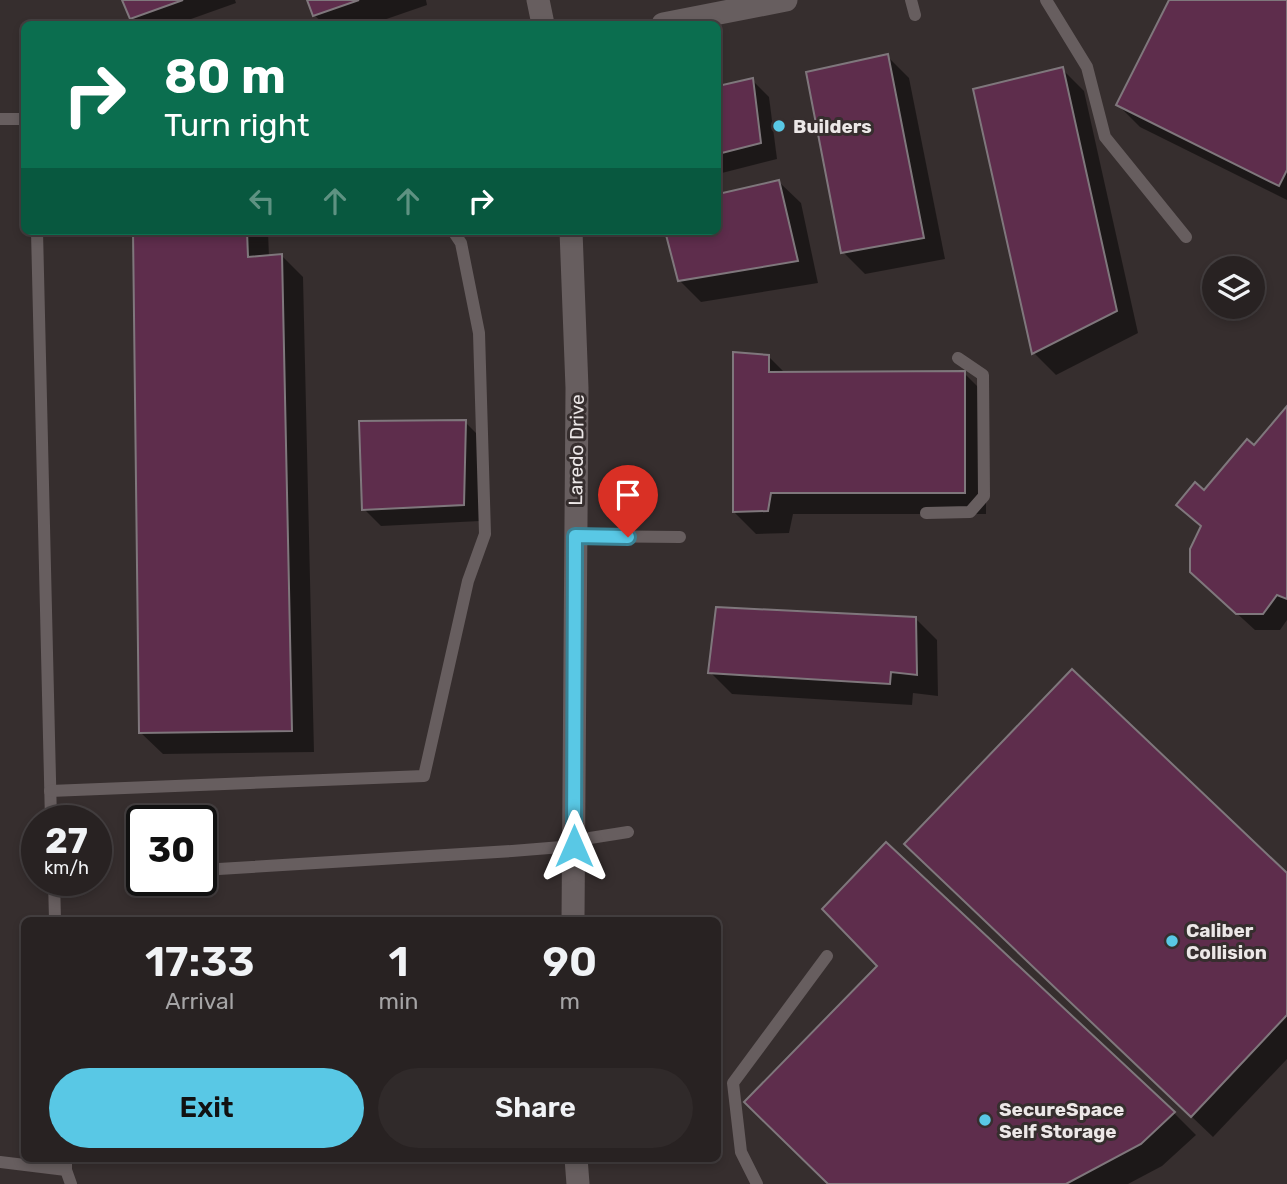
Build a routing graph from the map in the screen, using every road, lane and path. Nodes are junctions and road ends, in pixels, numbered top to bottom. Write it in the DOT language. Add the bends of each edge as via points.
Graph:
graph roads {
  1 [pos="538,0"];
  2 [pos="786,0"];
  3 [pos="911,0"];
  4 [pos="1046,0"];
  5 [pos="915,15"];
  6 [pos="542,21"];
  7 [pos="678,21"];
  8 [pos="0,119"];
  9 [pos="21,119"];
  10 [pos="37,235"];
  11 [pos="456,235"];
  12 [pos="570,235"];
  13 [pos="1186,237"];
  14 [pos="958,358"];
  15 [pos="926,513"];
  16 [pos="575,536"];
  17 [pos="680,537"];
  18 [pos="50,791"];
  19 [pos="50,805"];
  20 [pos="628,832"];
  21 [pos="574,846"];
  22 [pos="217,869"];
  23 [pos="54,896"];
  24 [pos="55,917"];
  25 [pos="573,917"];
  26 [pos="827,956"];
  27 [pos="0,1162"];
  28 [pos="576,1162"];
  29 [pos="66,1164"];
  30 [pos="71,1184"];
  31 [pos="578,1184"];
  32 [pos="757,1184"];
  1 -- 6 [label="street"];
  2 -- 7 [label="street"];
  3 -- 5 [label="lane"];
  4 -- 13 [label="lane" via="1087,67 1105,137"];
  8 -- 9 [label="lane"];
  10 -- 18 [label="lane"];
  11 -- 18 [label="lane" via="479,333 485,534 468,581 424,776"];
  12 -- 16 [label="street, Laredo Drive" via="577,388"];
  14 -- 15 [label="lane" via="983,375 984,496 970,512"];
  16 -- 17 [label="lane"];
  16 -- 21 [label="street, Laredo Drive"];
  18 -- 19 [label="lane"];
  20 -- 21 [label="lane" via="590,838"];
  21 -- 22 [label="lane"];
  21 -- 25 [label="street, Laredo Drive"];
  23 -- 24 [label="lane"];
  26 -- 32 [label="lane" via="733,1083 741,1152"];
  27 -- 29 [label="lane"];
  28 -- 31 [label="street"];
  29 -- 30 [label="lane"];
}
